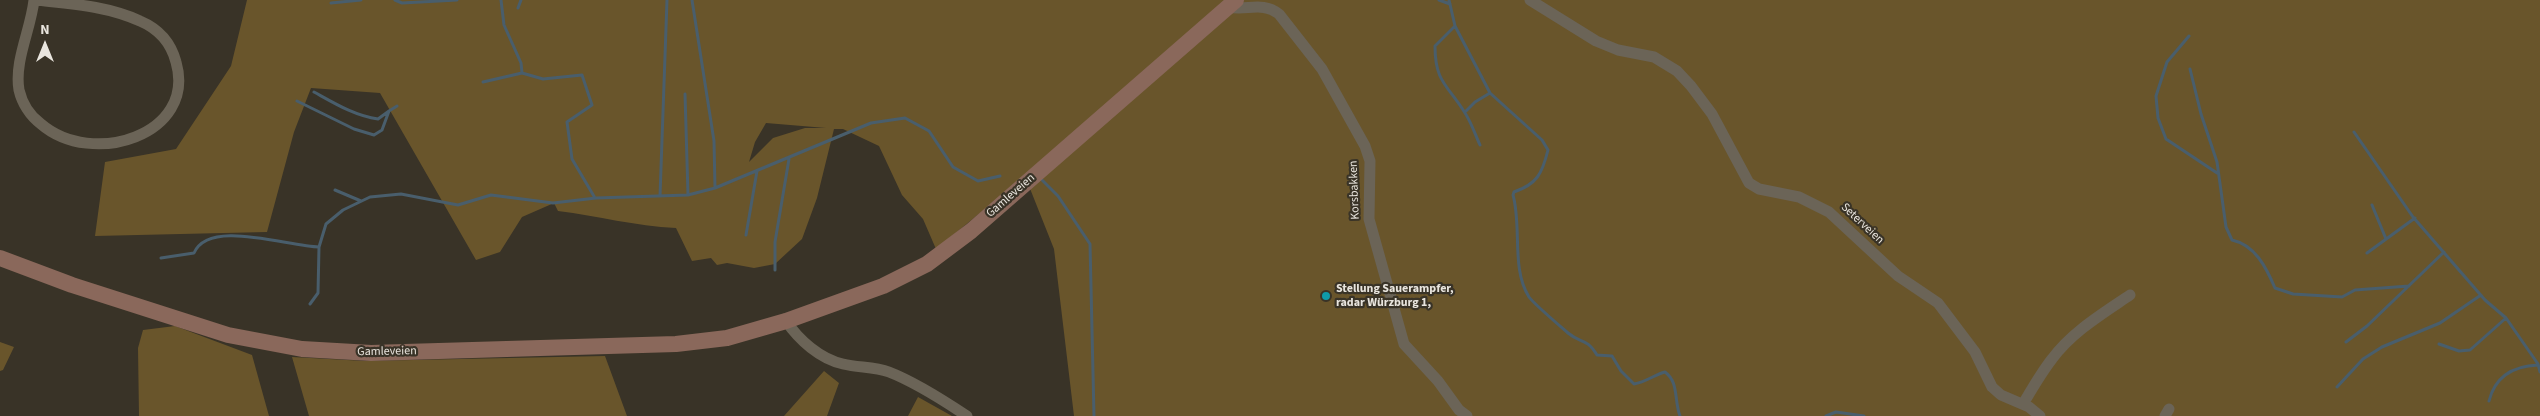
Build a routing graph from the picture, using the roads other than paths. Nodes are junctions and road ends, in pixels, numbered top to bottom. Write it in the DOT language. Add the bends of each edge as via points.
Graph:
graph roads {
  1 [pos="35,0"];
  2 [pos="1530,0"];
  3 [pos="1232,4"];
  4 [pos="0,258"];
  5 [pos="2130,296"];
  6 [pos="786,321"];
  7 [pos="2022,404"];
  8 [pos="966,416"];
  9 [pos="1467,416"];
  10 [pos="2040,416"];
  1 -- 1 [label="street" via="18,81 23,102 35,120 60,137 96,145 132,139 160,121 173,102 178,77 173,53 160,33 142,21 106,9"];
  2 -- 7 [label="street, Seterveien" via="1596,41 1618,50 1654,57 1677,71 1712,114 1749,183 1799,197 1829,212 1898,276 1938,303 1975,352 1992,387 2001,395"];
  3 -- 6 [label="main road, Gamleveien" via="948,249 918,269 883,286"];
  3 -- 9 [label="street, Korsbakken" via="1238,9 1270,8 1279,14 1322,69 1343,105 1370,161 1370,220 1404,344"];
  4 -- 6 [label="main road, Gamleveien" via="207,329 273,345 322,351 372,353 694,343 727,338"];
  5 -- 7 [label="street" via="2095,318 2067,342 2052,358"];
  6 -- 8 [label="street" via="801,340 827,358 844,365 890,372"];
  7 -- 10 [label="street, Seterveien"];
}
